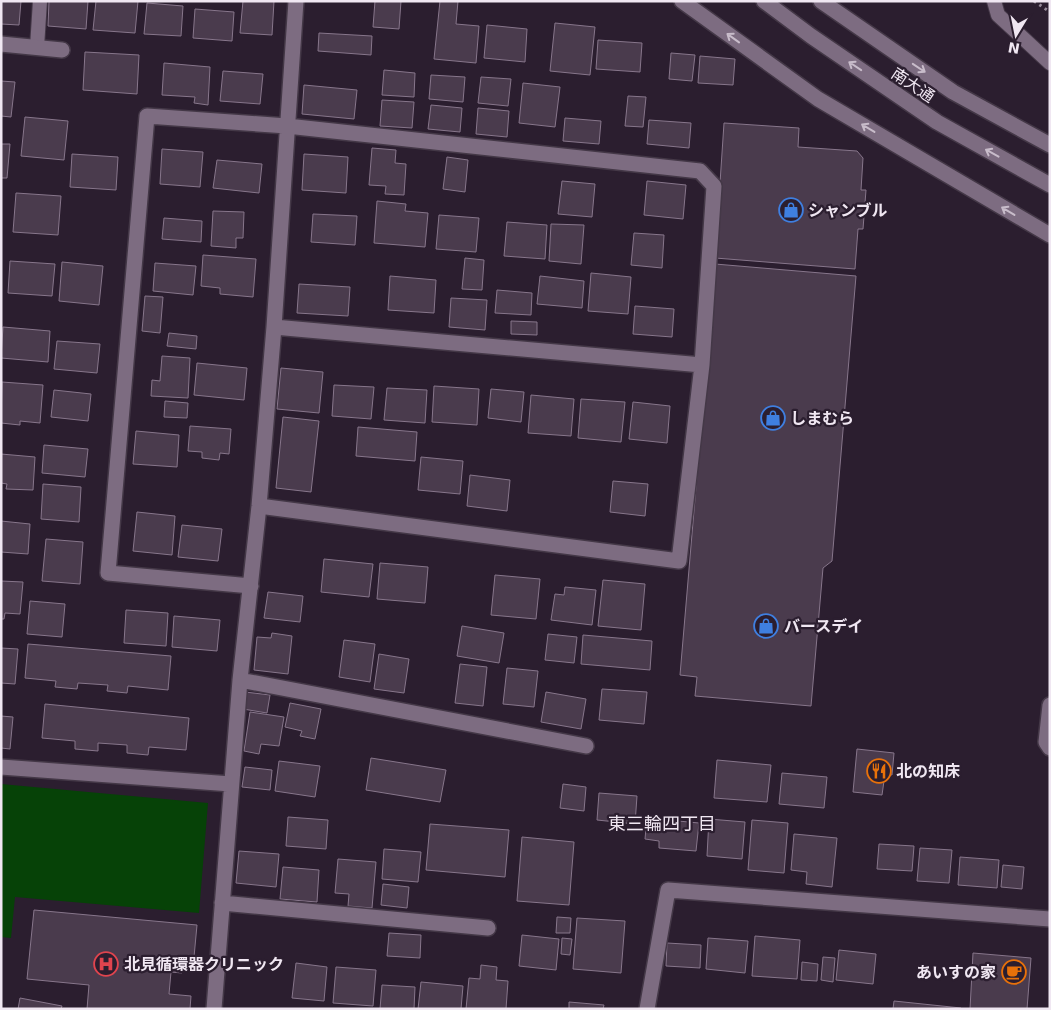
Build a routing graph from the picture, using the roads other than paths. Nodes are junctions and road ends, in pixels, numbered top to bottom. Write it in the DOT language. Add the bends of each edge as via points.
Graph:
graph roads {
  1 [pos="40,1"];
  2 [pos="296,1"];
  3 [pos="682,1"];
  4 [pos="764,1"];
  5 [pos="821,1"];
  6 [pos="994,1"];
  7 [pos="1,44"];
  8 [pos="37,47"];
  9 [pos="62,50"];
  10 [pos="1050,63"];
  11 [pos="287,126"];
  12 [pos="1050,145"];
  13 [pos="1050,185"];
  14 [pos="1050,235"];
  15 [pos="274,327"];
  16 [pos="702,365"];
  17 [pos="259,506"];
  18 [pos="251,586"];
  19 [pos="240,680"];
  20 [pos="1050,705"];
  21 [pos="586,746"];
  22 [pos="1050,748"];
  23 [pos="1,767"];
  24 [pos="231,784"];
  25 [pos="222,903"];
  26 [pos="1050,919"];
  27 [pos="488,928"];
  28 [pos="214,1009"];
  29 [pos="647,1009"];
  1 -- 8 [label="lane"];
  2 -- 11 [label="street"];
  14 -- 3 [label="street, one-way" via="818,99"];
  13 -- 4 [label="street, 南大通, one-way" via="937,122"];
  5 -- 12 [label="street, 南大通, one-way" via="954,92"];
  6 -- 10 [label="lane" via="998,15"];
  7 -- 8 [label="street"];
  8 -- 9 [label="street"];
  11 -- 15 [label="street"];
  11 -- 16 [label="street" via="700,171 714,186"];
  11 -- 18 [label="street" via="146,116 108,573"];
  15 -- 16 [label="street"];
  15 -- 17 [label="street"];
  16 -- 17 [label="street" via="679,561"];
  17 -- 18 [label="street"];
  18 -- 19 [label="street"];
  19 -- 21 [label="street"];
  19 -- 24 [label="street"];
  20 -- 22 [label="street" via="1046,742"];
  23 -- 24 [label="street"];
  24 -- 25 [label="street"];
  25 -- 27 [label="street"];
  25 -- 28 [label="street"];
  26 -- 29 [label="street" via="668,890"];
}
